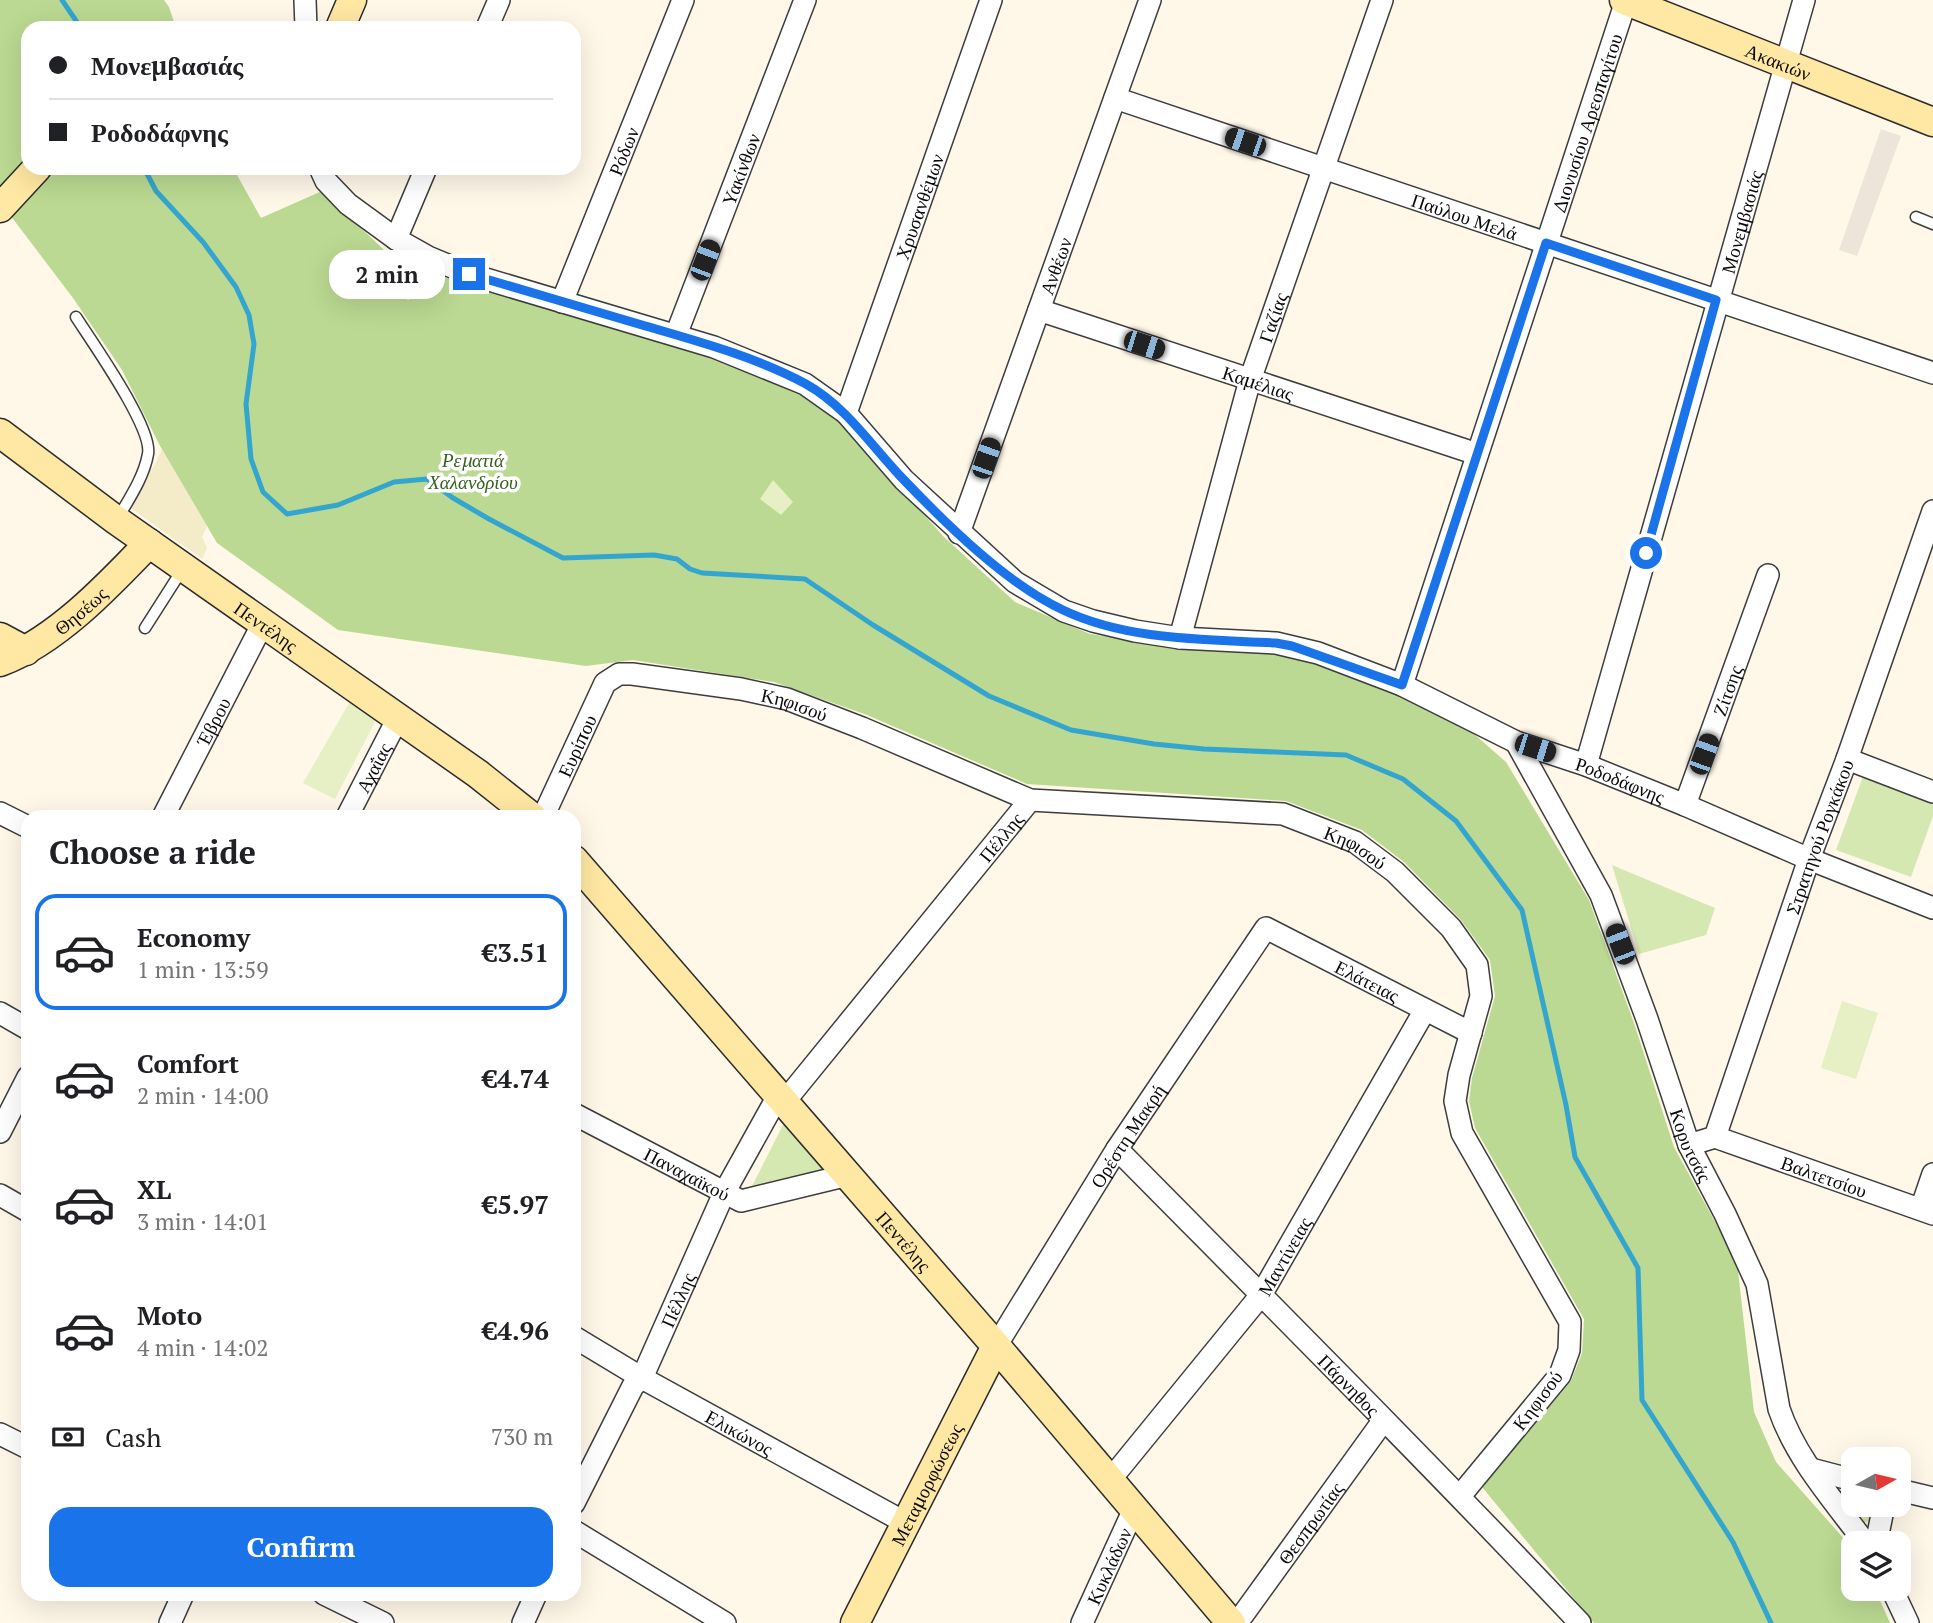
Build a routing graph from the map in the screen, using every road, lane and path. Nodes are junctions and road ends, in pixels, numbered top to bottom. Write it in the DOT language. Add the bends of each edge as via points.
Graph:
graph roads {
  1 [pos="305,0"];
  2 [pos="352,0"];
  3 [pos="499,0"];
  4 [pos="683,0"];
  5 [pos="804,0"];
  6 [pos="991,0"];
  7 [pos="1150,0"];
  8 [pos="1382,0"];
  9 [pos="1625,0"];
  10 [pos="1804,0"];
  11 [pos="306,21"];
  12 [pos="343,21"];
  13 [pos="490,21"];
  14 [pos="1785,64"];
  15 [pos="1115,98"];
  16 [pos="1933,122"];
  17 [pos="1323,168"];
  18 [pos="31,175"];
  19 [pos="323,175"];
  20 [pos="423,175"];
  21 [pos="0,208"];
  22 [pos="1916,217"];
  23 [pos="1933,224"];
  24 [pos="396,239"];
  25 [pos="1546,243"];
  26 [pos="1716,300"];
  27 [pos="562,302"];
  28 [pos="1039,310"];
  29 [pos="76,317"];
  30 [pos="676,335"];
  31 [pos="1933,373"];
  32 [pos="1250,380"];
  33 [pos="846,414"];
  34 [pos="0,433"];
  35 [pos="1477,454"];
  36 [pos="1933,511"];
  37 [pos="116,520"];
  38 [pos="959,533"];
  39 [pos="149,544"];
  40 [pos="184,567"];
  41 [pos="1768,575"];
  42 [pos="263,623"];
  43 [pos="145,628"];
  44 [pos="0,637"];
  45 [pos="1180,638"];
  46 [pos="26,651"];
  47 [pos="0,662"];
  48 [pos="612,677"];
  49 [pos="1402,685"];
  50 [pos="398,718"];
  51 [pos="1516,742"];
  52 [pos="1847,759"];
  53 [pos="1586,765"];
  54 [pos="1933,792"];
  55 [pos="1030,800"];
  56 [pos="1685,805"];
  57 [pos="167,810"];
  58 [pos="351,810"];
  59 [pos="523,810"];
  60 [pos="546,810"];
  61 [pos="0,813"];
  62 [pos="21,824"];
  63 [pos="1809,859"];
  64 [pos="581,868"];
  65 [pos="1933,908"];
  66 [pos="1266,928"];
  67 [pos="1425,1010"];
  68 [pos="0,1013"];
  69 [pos="21,1026"];
  70 [pos="1471,1033"];
  71 [pos="21,1091"];
  72 [pos="782,1098"];
  73 [pos="581,1118"];
  74 [pos="0,1132"];
  75 [pos="1715,1137"];
  76 [pos="1689,1145"];
  77 [pos="1116,1149"];
  78 [pos="1933,1174"];
  79 [pos="848,1175"];
  80 [pos="724,1193"];
  81 [pos="0,1195"];
  82 [pos="21,1207"];
  83 [pos="1927,1212"];
  84 [pos="1261,1295"];
  85 [pos="581,1342"];
  86 [pos="996,1346"];
  87 [pos="642,1378"];
  88 [pos="1383,1421"];
  89 [pos="0,1434"];
  90 [pos="21,1444"];
  91 [pos="1811,1469"];
  92 [pos="1841,1477"];
  93 [pos="1110,1480"];
  94 [pos="581,1489"];
  95 [pos="1911,1492"];
  96 [pos="1460,1496"];
  97 [pos="1933,1497"];
  98 [pos="1134,1509"];
  99 [pos="906,1523"];
  100 [pos="1856,1531"];
  101 [pos="581,1535"];
  102 [pos="180,1601"];
  103 [pos="338,1601"];
  104 [pos="533,1601"];
  105 [pos="1898,1601"];
  106 [pos="170,1623"];
  107 [pos="383,1623"];
  108 [pos="523,1623"];
  109 [pos="725,1623"];
  110 [pos="855,1623"];
  111 [pos="1082,1623"];
  112 [pos="1231,1623"];
  113 [pos="1237,1623"];
  114 [pos="1580,1623"];
  115 [pos="1908,1623"];
  1 -- 11 [label="street"];
  2 -- 12 [label="main road"];
  3 -- 13 [label="street"];
  4 -- 27 [label="street, Ρόδων"];
  5 -- 30 [label="street, Υακίνθων"];
  6 -- 33 [label="street, Χρυσανθέμων"];
  7 -- 15 [label="street, Ανθέων"];
  8 -- 17 [label="street, Γαζίας"];
  9 -- 14 [label="main road, Ακακιών"];
  9 -- 25 [label="street, Διονυσίου Αρεοπαγίτου"];
  10 -- 14 [label="street, Μονεμβασιάς"];
  14 -- 16 [label="main road, Ακακιών"];
  14 -- 26 [label="street, Μονεμβασιάς"];
  15 -- 17 [label="street, Παύλου Μελά"];
  15 -- 28 [label="street, Ανθέων"];
  17 -- 25 [label="street, Παύλου Μελά"];
  17 -- 32 [label="street, Γαζίας"];
  18 -- 21 [label="main road"];
  19 -- 24 [label="street, Ροδοδάφνης" via="348,204"];
  20 -- 24 [label="street"];
  22 -- 23 [label="lane"];
  24 -- 27 [label="street, Ροδοδάφνης" via="469,274"];
  25 -- 26 [label="street, Παύλου Μελά"];
  25 -- 35 [label="street, Διονυσίου Αρεοπαγίτου"];
  26 -- 31 [label="street, Παύλου Μελά"];
  26 -- 53 [label="street, Μονεμβασιάς"];
  27 -- 30 [label="street, Ροδοδάφνης"];
  28 -- 32 [label="street, Καμέλιας"];
  28 -- 38 [label="street, Ανθέων"];
  29 -- 37 [label="lane" via="128,401 149,452 132,496"];
  30 -- 33 [label="street, Ροδοδάφνης" via="805,384"];
  32 -- 35 [label="street, Καμέλιας"];
  32 -- 45 [label="street, Γαζίας"];
  33 -- 38 [label="street, Ροδοδάφνης"];
  34 -- 37 [label="main road, Πεντέλης"];
  35 -- 49 [label="street, Διονυσίου Αρεοπαγίτου"];
  36 -- 52 [label="street, Στρατηγού Ρογκάκου"];
  37 -- 39 [label="main road, Πεντέλης"];
  38 -- 45 [label="street, Ροδοδάφνης" via="1015,582 1064,611"];
  39 -- 40 [label="main road, Πεντέλης"];
  39 -- 46 [label="main road, Θησέως" via="82,608"];
  40 -- 42 [label="main road, Πεντέλης"];
  40 -- 43 [label="lane"];
  41 -- 56 [label="street, Ζίτσης"];
  42 -- 50 [label="main road, Πεντέλης"];
  42 -- 57 [label="street, Έβρου"];
  44 -- 46 [label="main road"];
  45 -- 49 [label="street, Ροδοδάφνης" via="1292,646"];
  46 -- 47 [label="main road, Θησέως"];
  48 -- 55 [label="street, Κηφισού" via="632,674 787,699"];
  48 -- 60 [label="street, Ευρίπου" via="605,683"];
  49 -- 51 [label="street, Ροδοδάφνης"];
  50 -- 58 [label="street, Αχαΐας"];
  50 -- 59 [label="main road, Πεντέλης"];
  51 -- 53 [label="street, Ροδοδάφνης"];
  51 -- 76 [label="street, Κορυτσάς" via="1601,895"];
  52 -- 54 [label="street"];
  52 -- 63 [label="street, Στρατηγού Ρογκάκου"];
  53 -- 56 [label="street, Ροδοδάφνης"];
  55 -- 70 [label="street, Κηφισού" via="1283,814 1355,842 1395,872 1451,928 1477,965 1481,996"];
  55 -- 72 [label="street, Πέλλης"];
  56 -- 63 [label="street, Ροδοδάφνης"];
  61 -- 62 [label="street"];
  63 -- 65 [label="street, Ροδοδάφνης"];
  63 -- 75 [label="street, Στρατηγού Ρογκάκου"];
  64 -- 72 [label="main road, Πεντέλης"];
  66 -- 67 [label="street, Ελάτειας"];
  66 -- 77 [label="street, Ορέστη Μακρή"];
  67 -- 70 [label="street, Ελάτειας"];
  67 -- 84 [label="street, Μαντίνειας"];
  68 -- 69 [label="street"];
  70 -- 96 [label="street, Κηφισού" via="1455,1101 1462,1133 1570,1322 1569,1350 1560,1375"];
  71 -- 74 [label="street"];
  72 -- 79 [label="main road, Πεντέλης"];
  72 -- 80 [label="street, Πέλλης"];
  73 -- 80 [label="street, Παναχαϊκού"];
  75 -- 76 [label="street"];
  75 -- 83 [label="street, Βαλτετσίου"];
  76 -- 91 [label="street, Κορυτσάς" via="1757,1284 1779,1409"];
  77 -- 84 [label="street, Πάρνηθος"];
  77 -- 86 [label="street, Ορέστη Μακρή"];
  78 -- 83 [label="street"];
  79 -- 80 [label="street, Παναχαϊκού" via="745,1200"];
  79 -- 86 [label="main road, Πεντέλης"];
  80 -- 87 [label="street, Πέλλης"];
  81 -- 82 [label="street"];
  84 -- 88 [label="street, Πάρνηθος"];
  84 -- 93 [label="street, Μαντίνειας"];
  85 -- 87 [label="street, Ελικώνος"];
  86 -- 93 [label="main road, Πεντέλης"];
  86 -- 99 [label="main road, Μεταμορφώσεως"];
  87 -- 94 [label="street, Πέλλης" via="633,1386"];
  87 -- 99 [label="street, Ελικώνος"];
  88 -- 96 [label="street, Πάρνηθος"];
  88 -- 113 [label="street, Θεσπρωτίας"];
  89 -- 90 [label="street"];
  91 -- 92 [label="street"];
  91 -- 100 [label="street, Κορυτσάς"];
  93 -- 98 [label="main road, Πεντέλης"];
  95 -- 97 [label="street"];
  96 -- 114 [label="street, Πάρνηθος"];
  98 -- 111 [label="street, Κυκλάδων"];
  98 -- 112 [label="main road, Πεντέλης"];
  99 -- 110 [label="main road, Μεταμορφώσεως"];
  101 -- 109 [label="street"];
  102 -- 106 [label="street"];
  103 -- 107 [label="street"];
  104 -- 108 [label="street"];
  105 -- 115 [label="street"];
}
